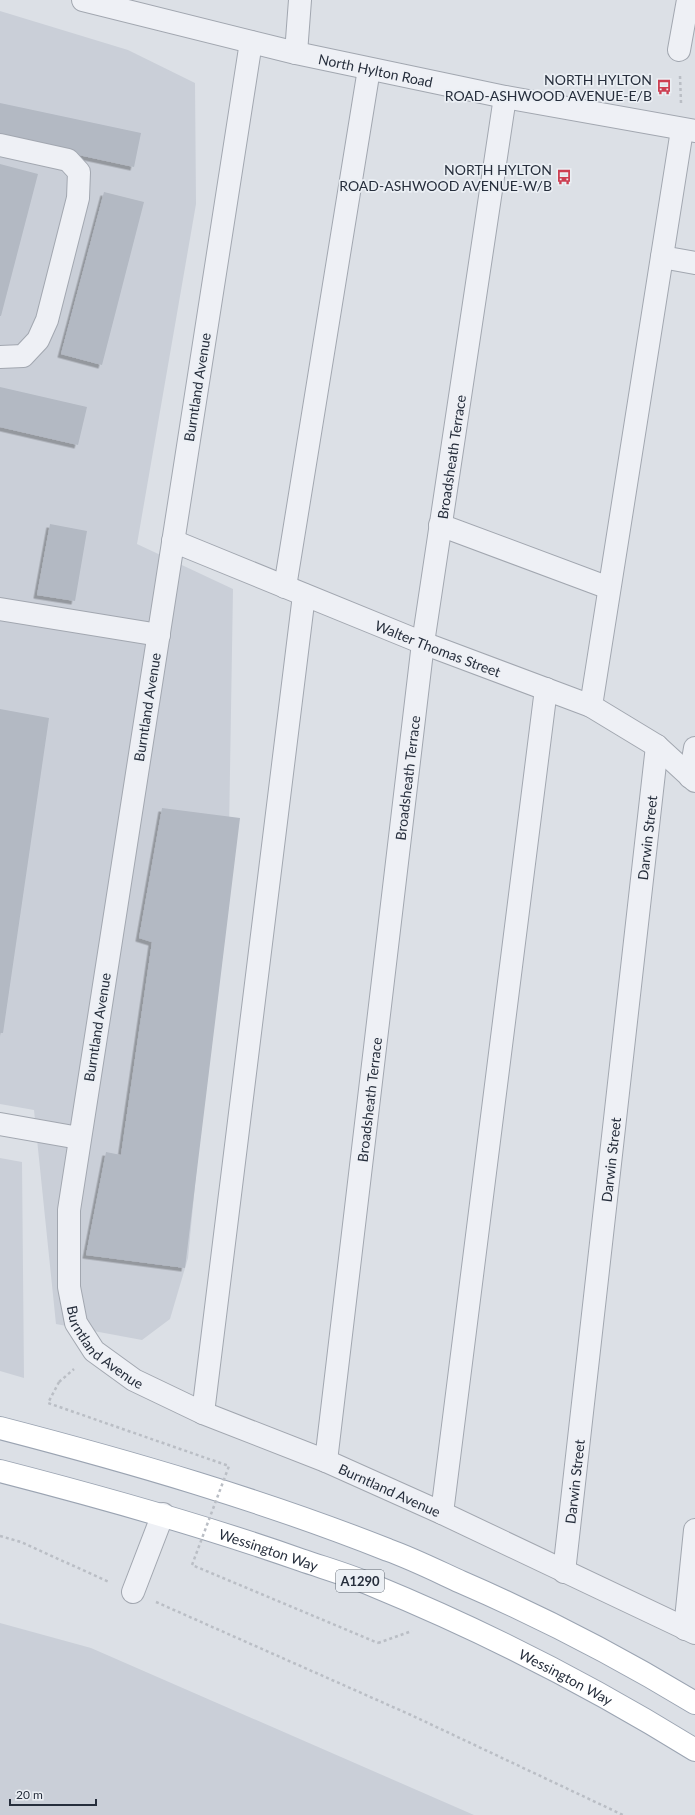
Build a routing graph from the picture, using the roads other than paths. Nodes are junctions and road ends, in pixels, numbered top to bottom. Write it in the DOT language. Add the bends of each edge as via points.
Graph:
graph roads {
  1 [pos="83,0"];
  2 [pos="300,0"];
  3 [pos="688,0"];
  4 [pos="251,42"];
  5 [pos="680,50"];
  6 [pos="296,53"];
  7 [pos="369,69"];
  8 [pos="505,97"];
  9 [pos="689,130"];
  10 [pos="0,145"];
  11 [pos="662,257"];
  12 [pos="695,263"];
  13 [pos="0,357"];
  14 [pos="440,525"];
  15 [pos="173,541"];
  16 [pos="609,588"];
  17 [pos="295,591"];
  18 [pos="0,609"];
  19 [pos="159,635"];
  20 [pos="423,643"];
  21 [pos="546,689"];
  22 [pos="591,706"];
  23 [pos="657,746"];
  24 [pos="695,748"];
  25 [pos="693,779"];
  26 [pos="0,1124"];
  27 [pos="79,1138"];
  28 [pos="203,1413"];
  29 [pos="0,1428"];
  30 [pos="326,1461"];
  31 [pos="0,1471"];
  32 [pos="442,1513"];
  33 [pos="163,1514"];
  34 [pos="695,1530"];
  35 [pos="564,1572"];
  36 [pos="134,1592"];
  37 [pos="690,1631"];
  38 [pos="695,1703"];
  39 [pos="695,1750"];
  1 -- 4 [label="street, North Hylton Road"];
  2 -- 6 [label="street"];
  3 -- 5 [label="street"];
  4 -- 6 [label="street, North Hylton Road"];
  4 -- 15 [label="street, Burntland Avenue"];
  6 -- 7 [label="street, North Hylton Road"];
  7 -- 8 [label="street, North Hylton Road"];
  7 -- 17 [label="street"];
  8 -- 9 [label="street, North Hylton Road"];
  8 -- 14 [label="street, Broadsheath Terrace"];
  9 -- 11 [label="street"];
  10 -- 13 [label="street" via="68,160 80,172 78,198 44,327 38,340 23,356"];
  11 -- 12 [label="street"];
  11 -- 16 [label="street"];
  14 -- 16 [label="street"];
  14 -- 20 [label="street, Broadsheath Terrace"];
  15 -- 17 [label="street, Walter Thomas Street"];
  15 -- 19 [label="street, Burntland Avenue"];
  16 -- 22 [label="street"];
  17 -- 20 [label="street, Walter Thomas Street"];
  17 -- 28 [label="street"];
  18 -- 19 [label="street"];
  19 -- 27 [label="street, Burntland Avenue"];
  20 -- 21 [label="street, Walter Thomas Street"];
  20 -- 30 [label="street, Broadsheath Terrace"];
  21 -- 22 [label="street, Walter Thomas Street"];
  21 -- 32 [label="street"];
  22 -- 23 [label="street, Walter Thomas Street"];
  23 -- 25 [label="street, Walter Thomas Street"];
  23 -- 35 [label="street, Darwin Street"];
  24 -- 25 [label="street"];
  26 -- 27 [label="street"];
  27 -- 28 [label="street, Burntland Avenue" via="68,1210 69,1287 76,1323 94,1351 134,1380"];
  28 -- 30 [label="street, Burntland Avenue"];
  29 -- 38 [label="main road, A1290" via="181,1479 276,1509 390,1550 588,1641"];
  30 -- 32 [label="street, Burntland Avenue"];
  31 -- 33 [label="main road, Wessington Way / A1290"];
  32 -- 35 [label="street, Burntland Avenue"];
  33 -- 36 [label="street"];
  33 -- 39 [label="main road, Wessington Way / A1290" via="371,1584 541,1663 633,1712"];
  34 -- 37 [label="street"];
  35 -- 37 [label="street, Burntland Avenue"];
}
